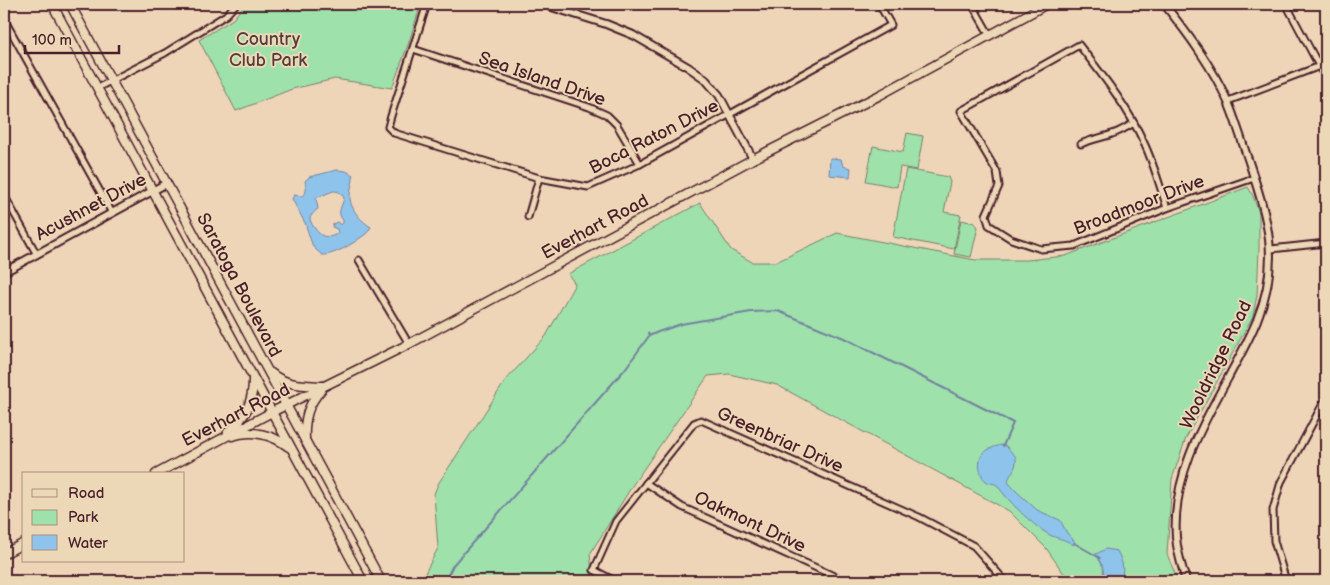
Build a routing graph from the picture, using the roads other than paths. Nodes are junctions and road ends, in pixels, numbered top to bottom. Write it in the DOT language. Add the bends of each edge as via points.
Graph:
graph roads {
  1 [pos="52,4"];
  2 [pos="70,4"];
  3 [pos="236,4"];
  4 [pos="427,4"];
  5 [pos="542,4"];
  6 [pos="879,4"];
  7 [pos="972,4"];
  8 [pos="1047,4"];
  9 [pos="1164,4"];
  10 [pos="1286,4"];
  11 [pos="552,5"];
  12 [pos="4,19"];
  13 [pos="989,34"];
  14 [pos="413,49"];
  15 [pos="1326,62"];
  16 [pos="1320,66"];
  17 [pos="1326,79"];
  18 [pos="111,81"];
  19 [pos="97,88"];
  20 [pos="1228,101"];
  21 [pos="729,114"];
  22 [pos="1134,123"];
  23 [pos="1081,144"];
  24 [pos="753,159"];
  25 [pos="640,164"];
  26 [pos="539,178"];
  27 [pos="1254,178"];
  28 [pos="166,183"];
  29 [pos="152,191"];
  30 [pos="4,195"];
  31 [pos="1167,208"];
  32 [pos="112,213"];
  33 [pos="528,217"];
  34 [pos="1326,243"];
  35 [pos="1270,249"];
  36 [pos="36,253"];
  37 [pos="359,260"];
  38 [pos="4,272"];
  39 [pos="409,344"];
  40 [pos="267,369"];
  41 [pos="253,377"];
  42 [pos="325,386"];
  43 [pos="1326,398"];
  44 [pos="286,405"];
  45 [pos="272,412"];
  46 [pos="220,439"];
  47 [pos="305,441"];
  48 [pos="290,448"];
  49 [pos="160,472"];
  50 [pos="646,483"];
  51 [pos="22,544"];
  52 [pos="4,554"];
  53 [pos="363,581"];
  54 [pos="381,581"];
  55 [pos="615,581"];
  56 [pos="845,581"];
  57 [pos="1005,581"];
  58 [pos="1186,581"];
  59 [pos="1286,581"];
  1 -- 19 [label="main road, Saratoga Boulevard"];
  2 -- 18 [label="main road, Saratoga Boulevard"];
  3 -- 18 [label="street" via="226,15 166,53"];
  4 -- 14 [label="street"];
  5 -- 11 [label="street"];
  6 -- 21 [label="street, Boca Raton Drive" via="891,25"];
  7 -- 13 [label="street"];
  8 -- 13 [label="main road, Everhart Road"];
  9 -- 20 [label="street, Wooldridge Road" via="1186,31"];
  10 -- 16 [label="street"];
  11 -- 21 [label="street" via="633,35 688,66 719,95"];
  12 -- 32 [label="street"];
  13 -- 24 [label="main road, Everhart Road" via="880,95"];
  14 -- 25 [label="street, Sea Island Drive" via="607,115 617,125"];
  14 -- 26 [label="street, Boca Raton Drive" via="388,127 394,133"];
  15 -- 16 [label="street"];
  16 -- 17 [label="street"];
  16 -- 20 [label="street"];
  18 -- 19 [label="street"];
  18 -- 28 [label="main road, Saratoga Boulevard"];
  19 -- 29 [label="main road, Saratoga Boulevard"];
  20 -- 27 [label="street, Wooldridge Road"];
  21 -- 24 [label="street"];
  21 -- 25 [label="street, Boca Raton Drive"];
  22 -- 23 [label="street" via="1119,132"];
  22 -- 31 [label="street"];
  22 -- 31 [label="street, Broadmoor Drive" via="1109,83 1079,45 961,111 997,172 999,186 986,215 988,225 1011,239 1041,249 1074,246"];
  24 -- 39 [label="main road, Everhart Road"];
  25 -- 26 [label="street, Boca Raton Drive" via="588,187"];
  26 -- 33 [label="street"];
  27 -- 31 [label="street, Broadmoor Drive"];
  27 -- 35 [label="street, Wooldridge Road" via="1264,209"];
  28 -- 29 [label="street, Acushnet Drive"];
  28 -- 40 [label="main road, Saratoga Boulevard"];
  29 -- 32 [label="street, Acushnet Drive"];
  29 -- 41 [label="main road, Saratoga Boulevard"];
  30 -- 36 [label="street"];
  32 -- 36 [label="street, Acushnet Drive"];
  34 -- 35 [label="street"];
  35 -- 58 [label="street, Wooldridge Road" via="1268,280 1257,320 1202,426 1184,469 1176,514 1176,538"];
  36 -- 38 [label="street, Acushnet Drive"];
  37 -- 39 [label="street"];
  39 -- 42 [label="main road, Everhart Road"];
  40 -- 42 [label="main road" via="291,384"];
  40 -- 44 [label="main road, Saratoga Boulevard"];
  41 -- 45 [label="main road, Saratoga Boulevard"];
  41 -- 46 [label="main road" via="247,410"];
  42 -- 44 [label="main road, Everhart Road"];
  42 -- 47 [label="main road" via="307,412"];
  43 -- 59 [label="street" via="1281,482 1273,510 1274,540"];
  44 -- 45 [label="main road, Everhart Road"];
  44 -- 47 [label="main road, Saratoga Boulevard"];
  45 -- 46 [label="main road, Everhart Road"];
  45 -- 48 [label="main road, Saratoga Boulevard"];
  46 -- 48 [label="main road" via="236,434 265,434"];
  46 -- 49 [label="main road, Everhart Road"];
  47 -- 54 [label="main road, Saratoga Boulevard"];
  48 -- 53 [label="main road, Saratoga Boulevard"];
  50 -- 55 [label="street, Greenbriar Drive" via="616,521 594,570"];
  50 -- 56 [label="street, Oakmont Drive" via="682,507"];
  50 -- 57 [label="street, Greenbriar Drive" via="694,423 701,420 919,517 974,546"];
  51 -- 52 [label="main road"];
}
